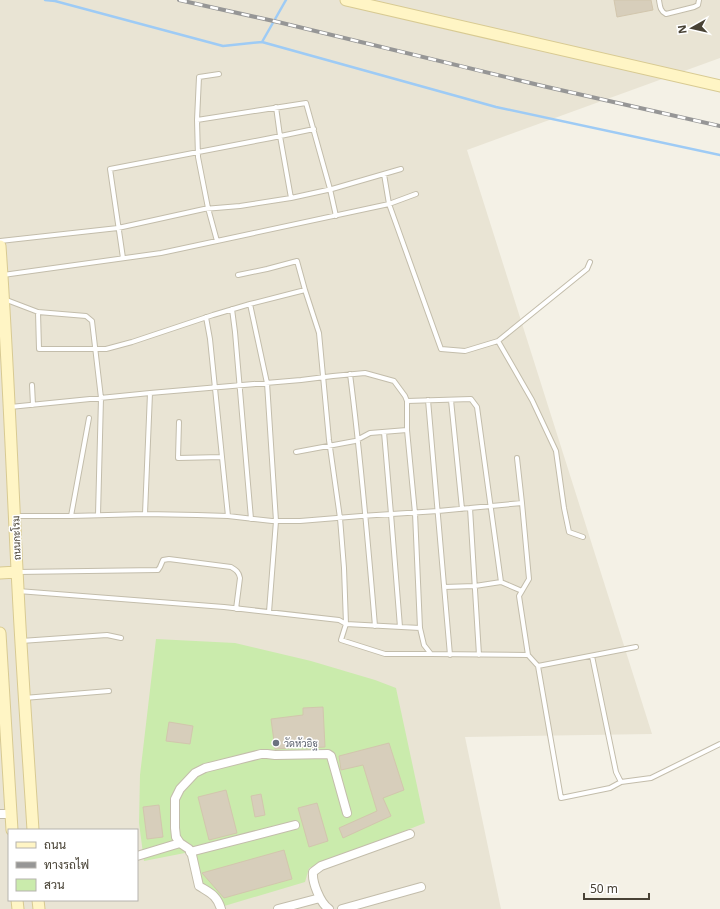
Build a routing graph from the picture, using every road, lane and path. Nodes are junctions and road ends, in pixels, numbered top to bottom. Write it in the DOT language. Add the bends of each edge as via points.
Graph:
graph roads {
  1 [pos="346,0"];
  2 [pos="659,0"];
  3 [pos="699,0"];
  4 [pos="219,74"];
  5 [pos="720,86"];
  6 [pos="276,107"];
  7 [pos="197,120"];
  8 [pos="314,130"];
  9 [pos="280,136"];
  10 [pos="198,152"];
  11 [pos="402,169"];
  12 [pos="384,174"];
  13 [pos="330,189"];
  14 [pos="416,194"];
  15 [pos="290,198"];
  16 [pos="389,204"];
  17 [pos="208,208"];
  18 [pos="336,216"];
  19 [pos="118,228"];
  20 [pos="0,241"];
  21 [pos="217,241"];
  22 [pos="0,246"];
  23 [pos="123,258"];
  24 [pos="590,262"];
  25 [pos="2,275"];
  26 [pos="238,275"];
  27 [pos="305,290"];
  28 [pos="4,299"];
  29 [pos="250,304"];
  30 [pos="232,309"];
  31 [pos="38,312"];
  32 [pos="206,317"];
  33 [pos="498,341"];
  34 [pos="95,350"];
  35 [pos="350,374"];
  36 [pos="324,377"];
  37 [pos="267,383"];
  38 [pos="32,385"];
  39 [pos="240,385"];
  40 [pos="215,387"];
  41 [pos="150,393"];
  42 [pos="101,398"];
  43 [pos="428,400"];
  44 [pos="451,400"];
  45 [pos="407,401"];
  46 [pos="34,405"];
  47 [pos="10,407"];
  48 [pos="89,418"];
  49 [pos="179,422"];
  50 [pos="407,430"];
  51 [pos="384,432"];
  52 [pos="358,439"];
  53 [pos="330,446"];
  54 [pos="296,452"];
  55 [pos="222,457"];
  56 [pos="516,458"];
  57 [pos="522,503"];
  58 [pos="490,506"];
  59 [pos="470,508"];
  60 [pos="462,509"];
  61 [pos="438,512"];
  62 [pos="415,513"];
  63 [pos="145,514"];
  64 [pos="391,514"];
  65 [pos="15,516"];
  66 [pos="71,516"];
  67 [pos="98,516"];
  68 [pos="228,516"];
  69 [pos="366,516"];
  70 [pos="340,518"];
  71 [pos="251,519"];
  72 [pos="276,521"];
  73 [pos="583,538"];
  74 [pos="17,572"];
  75 [pos="0,573"];
  76 [pos="501,582"];
  77 [pos="475,586"];
  78 [pos="444,587"];
  79 [pos="18,591"];
  80 [pos="522,591"];
  81 [pos="236,609"];
  82 [pos="269,612"];
  83 [pos="346,624"];
  84 [pos="375,626"];
  85 [pos="400,627"];
  86 [pos="420,628"];
  87 [pos="0,633"];
  88 [pos="121,638"];
  89 [pos="21,641"];
  90 [pos="636,647"];
  91 [pos="431,654"];
  92 [pos="450,655"];
  93 [pos="479,655"];
  94 [pos="528,655"];
  95 [pos="592,656"];
  96 [pos="538,666"];
  97 [pos="109,691"];
  98 [pos="24,698"];
  99 [pos="2,713"];
  100 [pos="720,744"];
  101 [pos="621,782"];
  102 [pos="347,813"];
  103 [pos="6,814"];
  104 [pos="295,825"];
  105 [pos="12,829"];
  106 [pos="34,829"];
  107 [pos="410,834"];
  108 [pos="180,843"];
  109 [pos="190,852"];
  110 [pos="138,856"];
  111 [pos="421,887"];
  112 [pos="320,898"];
  113 [pos="221,909"];
  114 [pos="278,909"];
  115 [pos="329,909"];
  116 [pos="342,909"];
  1 -- 5 [label="main road"];
  2 -- 3 [label="lane" via="660,9 666,14 694,7 698,5"];
  4 -- 7 [label="lane" via="200,77"];
  6 -- 7 [label="lane"];
  6 -- 8 [label="lane" via="306,103"];
  6 -- 9 [label="lane"];
  7 -- 10 [label="lane"];
  8 -- 9 [label="lane"];
  8 -- 13 [label="lane"];
  9 -- 10 [label="lane"];
  9 -- 15 [label="lane"];
  10 -- 17 [label="lane"];
  10 -- 19 [label="lane" via="110,168"];
  11 -- 12 [label="lane"];
  12 -- 13 [label="lane"];
  12 -- 16 [label="lane"];
  13 -- 15 [label="lane"];
  13 -- 18 [label="lane"];
  14 -- 16 [label="lane"];
  15 -- 17 [label="lane"];
  16 -- 18 [label="lane"];
  16 -- 33 [label="lane" via="441,349 465,352"];
  17 -- 19 [label="lane"];
  17 -- 21 [label="lane"];
  18 -- 21 [label="lane"];
  19 -- 20 [label="lane"];
  19 -- 23 [label="lane"];
  21 -- 23 [label="lane"];
  22 -- 25 [label="main road, ถนนกะโรม"];
  23 -- 25 [label="lane"];
  24 -- 33 [label="lane" via="587,269"];
  25 -- 28 [label="main road, ถนนกะโรม"];
  26 -- 27 [label="lane" via="297,261"];
  27 -- 29 [label="lane"];
  27 -- 36 [label="lane" via="319,333"];
  28 -- 31 [label="lane"];
  28 -- 47 [label="main road, ถนนกะโรม"];
  29 -- 30 [label="lane"];
  29 -- 37 [label="lane"];
  30 -- 32 [label="lane"];
  30 -- 39 [label="lane"];
  31 -- 34 [label="lane" via="86,316 92,321"];
  31 -- 34 [label="lane" via="39,349"];
  32 -- 34 [label="lane" via="132,342"];
  32 -- 40 [label="lane"];
  33 -- 73 [label="lane" via="532,400 556,451 569,532"];
  34 -- 42 [label="lane"];
  35 -- 36 [label="lane"];
  35 -- 45 [label="lane" via="365,373 394,381"];
  35 -- 52 [label="lane"];
  36 -- 37 [label="lane"];
  36 -- 53 [label="lane"];
  37 -- 39 [label="lane"];
  37 -- 72 [label="lane"];
  38 -- 46 [label="lane"];
  39 -- 40 [label="lane"];
  39 -- 71 [label="lane"];
  40 -- 41 [label="lane"];
  40 -- 55 [label="lane"];
  41 -- 42 [label="lane"];
  41 -- 63 [label="lane"];
  42 -- 46 [label="lane"];
  42 -- 67 [label="lane"];
  43 -- 44 [label="lane"];
  43 -- 45 [label="lane"];
  43 -- 61 [label="lane"];
  44 -- 58 [label="lane" via="471,399 477,407"];
  44 -- 60 [label="lane"];
  45 -- 50 [label="lane"];
  46 -- 47 [label="lane"];
  47 -- 65 [label="main road, ถนนกะโรม"];
  48 -- 66 [label="lane"];
  49 -- 55 [label="lane" via="178,458"];
  50 -- 51 [label="lane"];
  50 -- 62 [label="lane"];
  51 -- 52 [label="lane" via="370,433"];
  51 -- 64 [label="lane"];
  52 -- 53 [label="lane"];
  52 -- 69 [label="lane"];
  53 -- 54 [label="lane"];
  53 -- 70 [label="lane"];
  55 -- 68 [label="lane"];
  56 -- 57 [label="lane"];
  57 -- 58 [label="lane"];
  57 -- 80 [label="lane" via="528,580"];
  58 -- 59 [label="lane"];
  58 -- 76 [label="lane"];
  59 -- 60 [label="lane"];
  59 -- 77 [label="lane"];
  60 -- 61 [label="lane"];
  61 -- 62 [label="lane"];
  61 -- 78 [label="lane"];
  62 -- 64 [label="lane"];
  62 -- 86 [label="lane"];
  63 -- 67 [label="lane"];
  63 -- 68 [label="lane"];
  64 -- 69 [label="lane"];
  64 -- 85 [label="lane"];
  65 -- 66 [label="lane"];
  65 -- 74 [label="main road, ถนนกะโรม"];
  66 -- 67 [label="lane"];
  68 -- 71 [label="lane"];
  69 -- 70 [label="lane"];
  69 -- 84 [label="lane"];
  70 -- 72 [label="lane" via="300,522"];
  70 -- 83 [label="lane"];
  71 -- 72 [label="lane"];
  72 -- 82 [label="lane"];
  74 -- 75 [label="main road"];
  74 -- 79 [label="main road, ถนนกะโรม"];
  74 -- 81 [label="lane" via="158,570 164,560 168,559 231,567 240,578"];
  76 -- 77 [label="lane"];
  76 -- 80 [label="lane"];
  77 -- 78 [label="lane"];
  77 -- 93 [label="lane"];
  78 -- 92 [label="lane"];
  79 -- 81 [label="lane"];
  79 -- 89 [label="main road, ถนนกะโรม"];
  80 -- 94 [label="lane" via="519,596"];
  81 -- 82 [label="lane"];
  82 -- 83 [label="lane" via="338,620"];
  83 -- 84 [label="lane"];
  83 -- 91 [label="lane" via="341,640 385,654"];
  84 -- 85 [label="lane"];
  85 -- 86 [label="lane"];
  86 -- 91 [label="lane" via="424,645"];
  87 -- 99 [label="main road"];
  88 -- 89 [label="lane" via="103,636"];
  89 -- 98 [label="main road, ถนนกะโรม"];
  90 -- 95 [label="lane"];
  91 -- 92 [label="lane"];
  92 -- 93 [label="lane"];
  93 -- 94 [label="lane"];
  94 -- 96 [label="lane"];
  95 -- 96 [label="lane"];
  95 -- 101 [label="lane" via="616,772"];
  96 -- 101 [label="lane" via="561,798 610,788"];
  97 -- 98 [label="lane"];
  98 -- 106 [label="main road, ถนนกะโรม"];
  99 -- 103 [label="main road"];
  100 -- 101 [label="lane" via="651,778"];
  102 -- 108 [label="street" via="333,763 328,754 261,754 205,768 180,789 175,799 175,828"];
  103 -- 105 [label="main road"];
  104 -- 109 [label="street"];
  107 -- 112 [label="street" via="316,869 313,876"];
  108 -- 109 [label="street"];
  108 -- 110 [label="street"];
  109 -- 113 [label="street" via="199,886 218,900"];
  111 -- 116 [label="street"];
  112 -- 114 [label="street"];
  112 -- 115 [label="street"];
}
